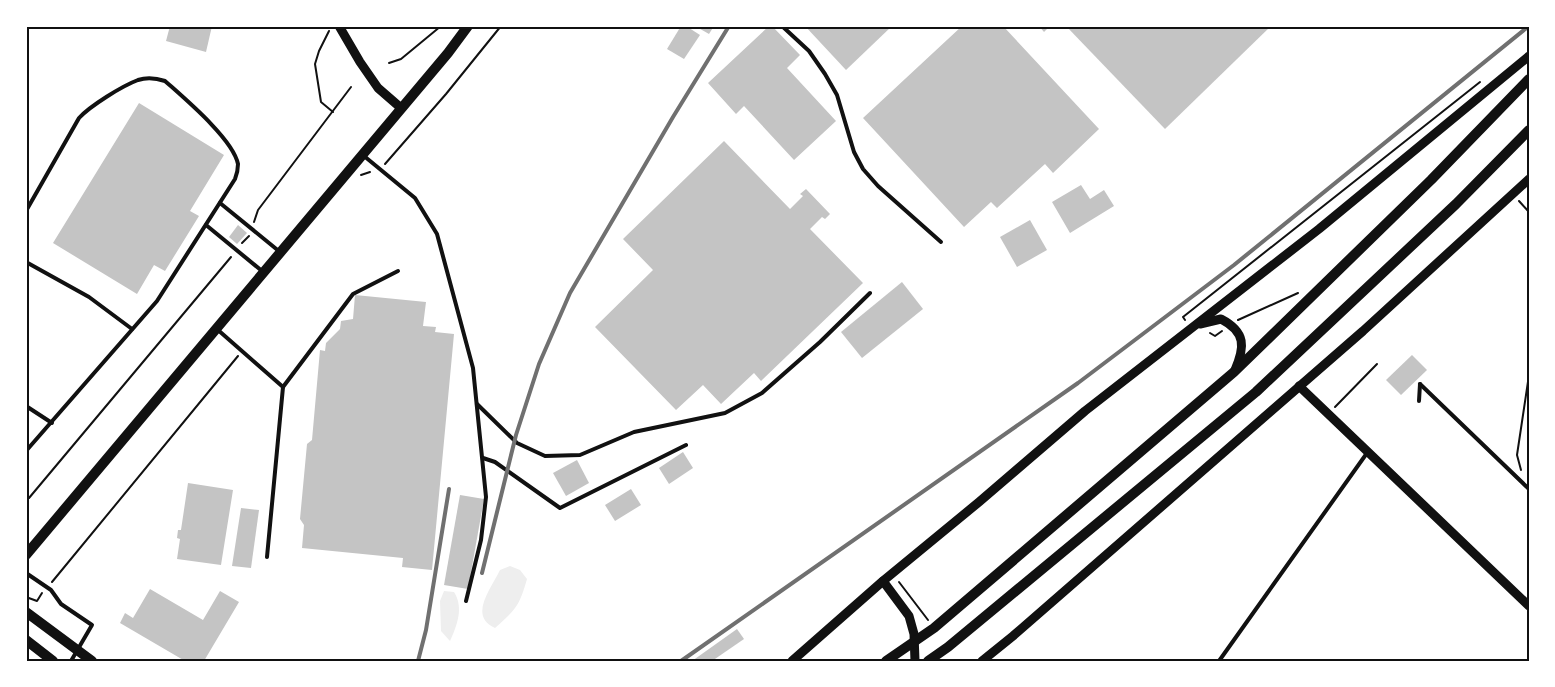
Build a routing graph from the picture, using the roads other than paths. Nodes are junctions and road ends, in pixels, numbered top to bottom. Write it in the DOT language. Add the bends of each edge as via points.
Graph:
graph roads {
  1 [pos="339,26"];
  2 [pos="468,26"];
  3 [pos="782,26"];
  4 [pos="1529,56"];
  5 [pos="1529,79"];
  6 [pos="401,108"];
  7 [pos="1529,130"];
  8 [pos="362,155"];
  9 [pos="1529,180"];
  10 [pos="220,203"];
  11 [pos="26,211"];
  12 [pos="206,225"];
  13 [pos="941,242"];
  14 [pos="280,252"];
  15 [pos="26,262"];
  16 [pos="398,271"];
  17 [pos="264,272"];
  18 [pos="870,293"];
  19 [pos="1192,327"];
  20 [pos="216,328"];
  21 [pos="132,329"];
  22 [pos="1234,372"];
  23 [pos="1300,386"];
  24 [pos="283,387"];
  25 [pos="1419,401"];
  26 [pos="477,404"];
  27 [pos="26,406"];
  28 [pos="52,423"];
  29 [pos="686,445"];
  30 [pos="26,452"];
  31 [pos="1368,452"];
  32 [pos="483,458"];
  33 [pos="1527,487"];
  34 [pos="26,555"];
  35 [pos="267,557"];
  36 [pos="26,572"];
  37 [pos="885,583"];
  38 [pos="466,602"];
  39 [pos="1529,606"];
  40 [pos="26,612"];
  41 [pos="26,640"];
  42 [pos="53,661"];
  43 [pos="71,661"];
  44 [pos="92,661"];
  45 [pos="792,661"];
  46 [pos="886,661"];
  47 [pos="915,661"];
  48 [pos="928,661"];
  49 [pos="982,661"];
  50 [pos="1219,661"];
  1 -- 6 [label="street" via="378,88"];
  2 -- 6 [label="main road"];
  3 -- 13 [label="lane" via="809,51 837,95 854,152 863,169"];
  4 -- 19 [label="street" via="1319,230"];
  5 -- 22 [label="main road" via="1431,180"];
  6 -- 8 [label="main road"];
  7 -- 48 [label="main road" via="1456,204 1256,392"];
  8 -- 14 [label="main road"];
  8 -- 26 [label="lane" via="415,198 437,234 473,368"];
  9 -- 23 [label="street"];
  10 -- 11 [label="lane" via="238,170 234,153 206,118 165,82 149,78 139,80 79,118"];
  10 -- 12 [label="lane"];
  10 -- 14 [label="lane"];
  12 -- 17 [label="lane"];
  12 -- 21 [label="lane" via="156,301"];
  14 -- 17 [label="main road"];
  15 -- 21 [label="lane" via="90,297"];
  16 -- 24 [label="lane" via="352,294"];
  17 -- 20 [label="main road"];
  18 -- 26 [label="lane" via="762,393 725,413 634,432 580,455 545,456 525,447"];
  19 -- 22 [label="street" via="1221,319 1232,325 1243,344"];
  19 -- 37 [label="street" via="1085,411"];
  20 -- 24 [label="lane"];
  20 -- 34 [label="main road"];
  21 -- 28 [label="lane"];
  22 -- 46 [label="main road" via="934,628"];
  23 -- 31 [label="street"];
  23 -- 49 [label="street"];
  24 -- 35 [label="lane"];
  25 -- 33 [label="lane" via="1420,384"];
  26 -- 32 [label="lane"];
  27 -- 28 [label="lane"];
  28 -- 30 [label="lane"];
  29 -- 32 [label="lane" via="560,508 495,462"];
  31 -- 39 [label="street"];
  31 -- 50 [label="lane"];
  32 -- 38 [label="lane" via="486,498 481,540"];
  36 -- 43 [label="lane" via="48,587 61,604 92,625"];
  37 -- 45 [label="street"];
  37 -- 47 [label="street" via="909,616 914,634"];
  40 -- 44 [label="main road"];
  41 -- 42 [label="main road"];
}
